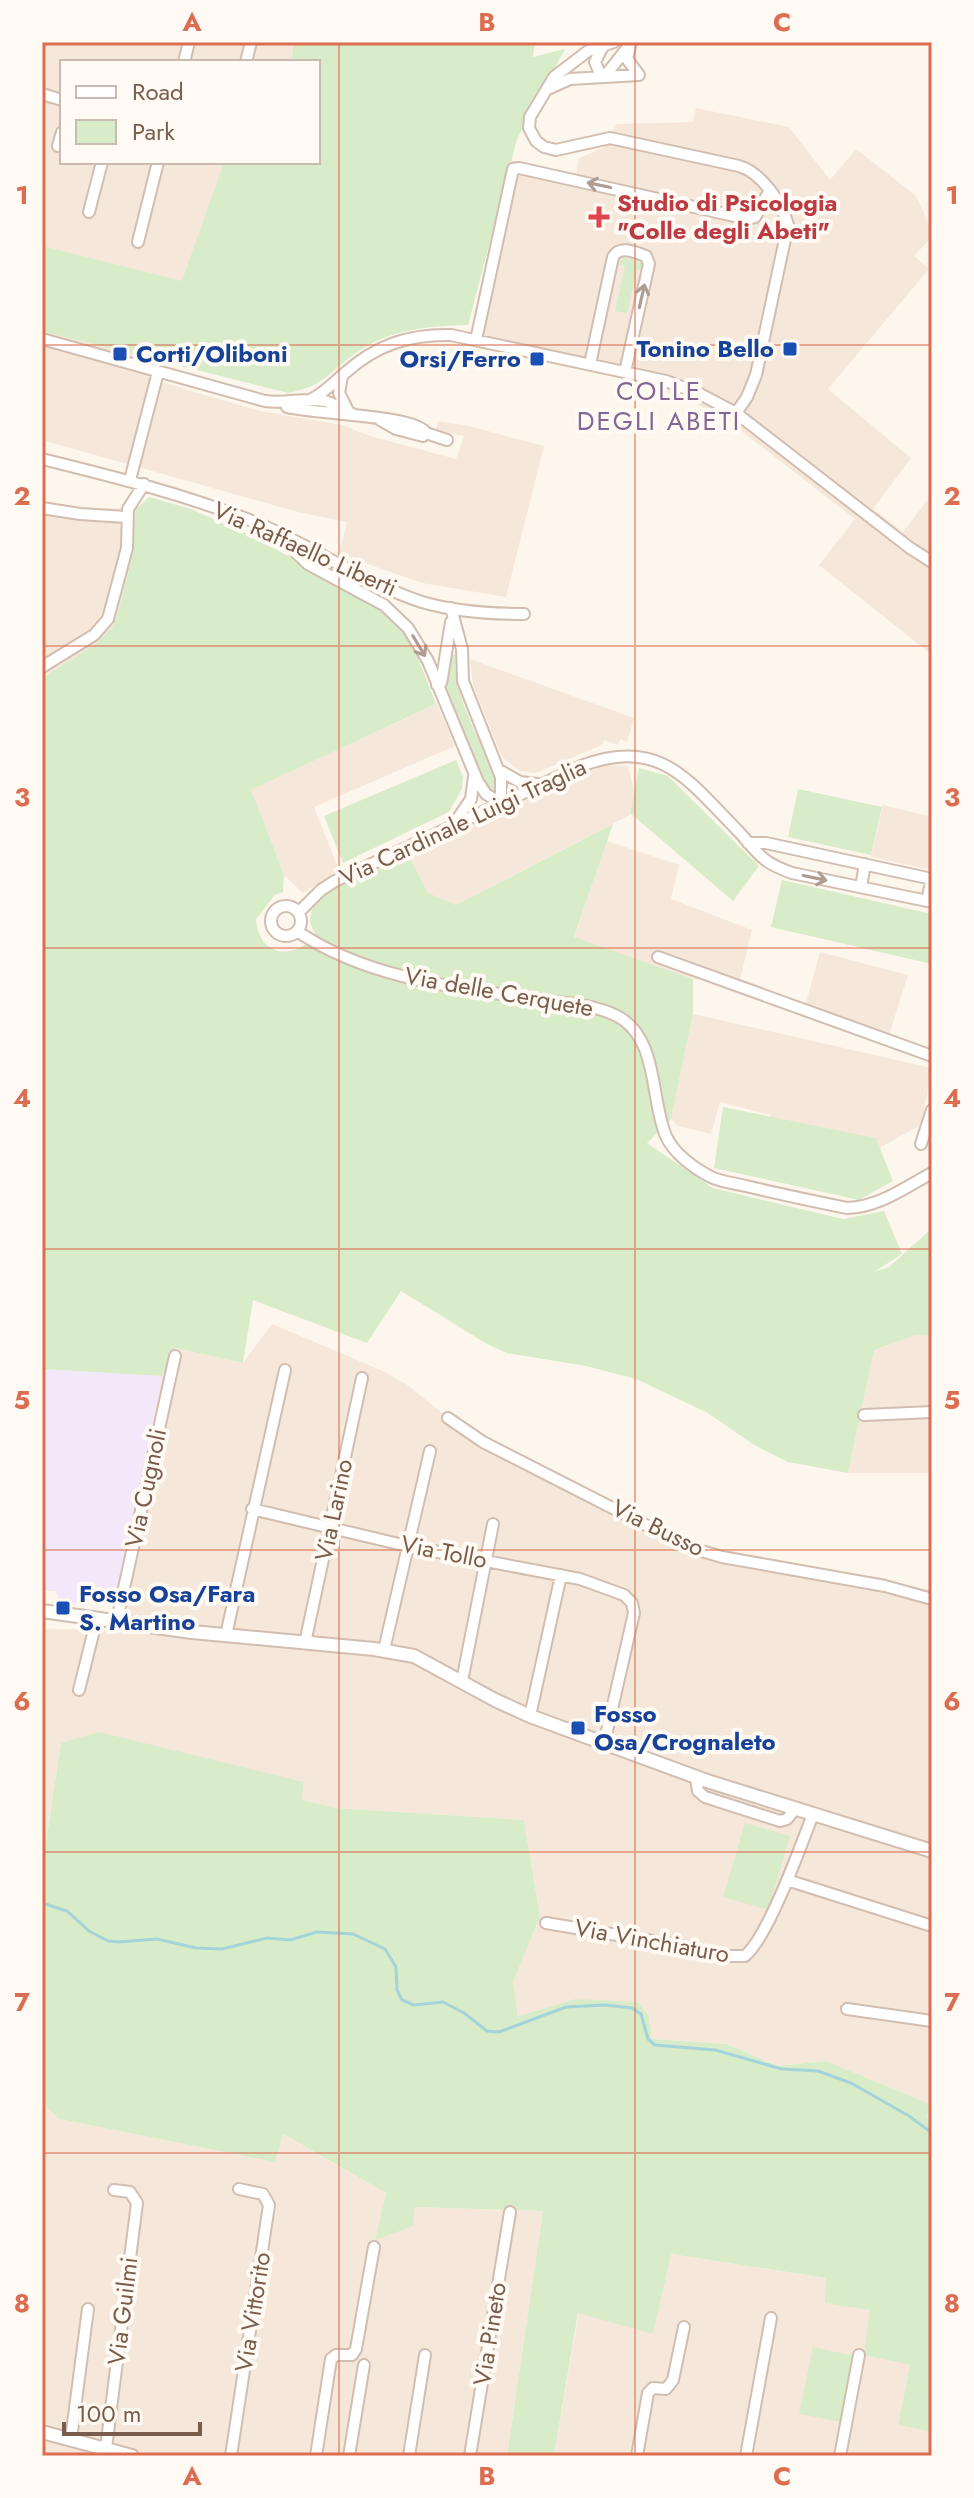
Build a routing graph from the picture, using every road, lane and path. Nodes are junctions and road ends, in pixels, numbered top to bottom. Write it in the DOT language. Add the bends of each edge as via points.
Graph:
graph roads {
  1 [pos="609,43"];
  2 [pos="632,43"];
  3 [pos="603,76"];
  4 [pos="542,95"];
  5 [pos="60,139"];
  6 [pos="58,146"];
  7 [pos="101,164"];
  8 [pos="158,164"];
  9 [pos="769,192"];
  10 [pos="89,212"];
  11 [pos="138,242"];
  12 [pos="42,339"];
  13 [pos="476,340"];
  14 [pos="590,364"];
  15 [pos="158,372"];
  16 [pos="625,372"];
  17 [pos="343,374"];
  18 [pos="310,400"];
  19 [pos="277,403"];
  20 [pos="736,413"];
  21 [pos="355,415"];
  22 [pos="447,440"];
  23 [pos="42,459"];
  24 [pos="130,480"];
  25 [pos="144,484"];
  26 [pos="42,508"];
  27 [pos="126,517"];
  28 [pos="272,530"];
  29 [pos="932,562"];
  30 [pos="451,608"];
  31 [pos="524,614"];
  32 [pos="42,667"];
  33 [pos="437,685"];
  34 [pos="499,770"];
  35 [pos="474,775"];
  36 [pos="544,783"];
  37 [pos="501,803"];
  38 [pos="452,826"];
  39 [pos="748,843"];
  40 [pos="865,864"];
  41 [pos="932,878"];
  42 [pos="861,887"];
  43 [pos="929,902"];
  44 [pos="299,912"];
  45 [pos="297,931"];
  46 [pos="658,957"];
  47 [pos="932,1056"];
  48 [pos="932,1110"];
  49 [pos="921,1144"];
  50 [pos="932,1173"];
  51 [pos="175,1356"];
  52 [pos="285,1370"];
  53 [pos="362,1378"];
  54 [pos="932,1412"];
  55 [pos="864,1415"];
  56 [pos="448,1418"];
  57 [pos="430,1451"];
  58 [pos="252,1509"];
  59 [pos="493,1524"];
  60 [pos="330,1528"];
  61 [pos="407,1546"];
  62 [pos="484,1560"];
  63 [pos="561,1575"];
  64 [pos="932,1599"];
  65 [pos="42,1611"];
  66 [pos="97,1618"];
  67 [pos="117,1620"];
  68 [pos="226,1635"];
  69 [pos="305,1643"];
  70 [pos="384,1650"];
  71 [pos="462,1681"];
  72 [pos="79,1690"];
  73 [pos="530,1716"];
  74 [pos="604,1744"];
  75 [pos="813,1814"];
  76 [pos="932,1851"];
  77 [pos="787,1880"];
  78 [pos="546,1923"];
  79 [pos="932,1926"];
  80 [pos="847,2009"];
  81 [pos="932,2021"];
  82 [pos="239,2189"];
  83 [pos="114,2190"];
  84 [pos="510,2212"];
  85 [pos="374,2247"];
  86 [pos="88,2309"];
  87 [pos="771,2318"];
  88 [pos="684,2327"];
  89 [pos="425,2355"];
  90 [pos="859,2355"];
  91 [pos="364,2365"];
  92 [pos="42,2432"];
  93 [pos="71,2439"];
  94 [pos="97,2450"];
  95 [pos="132,2456"];
  96 [pos="231,2456"];
  97 [pos="316,2456"];
  98 [pos="349,2456"];
  99 [pos="409,2456"];
  100 [pos="470,2456"];
  101 [pos="637,2456"];
  102 [pos="746,2456"];
  103 [pos="840,2456"];
  1 -- 3 [label="street" via="595,62"];
  1 -- 4 [label="street" via="570,62"];
  2 -- 3 [label="street"];
  2 -- 3 [label="street" via="627,59 639,75"];
  3 -- 4 [label="street" via="563,81"];
  4 -- 9 [label="street" via="529,128 549,149 615,139 747,168"];
  5 -- 6 [label="street"];
  7 -- 10 [label="street"];
  8 -- 11 [label="street"];
  9 -- 13 [label="street, one-way" via="755,217 748,219 513,169"];
  9 -- 20 [label="street" via="788,225 756,375"];
  12 -- 15 [label="street"];
  13 -- 14 [label="street"];
  13 -- 17 [label="street" via="412,337 376,350"];
  14 -- 16 [label="street"];
  16 -- 14 [label="street, one-way" via="649,264 646,256 622,249 613,257"];
  15 -- 19 [label="street"];
  15 -- 24 [label="street"];
  16 -- 20 [label="street" via="684,387"];
  17 -- 18 [label="street"];
  17 -- 21 [label="street" via="340,399"];
  18 -- 19 [label="street"];
  18 -- 21 [label="street"];
  19 -- 21 [label="street"];
  20 -- 29 [label="street"];
  21 -- 22 [label="street" via="419,426"];
  23 -- 24 [label="street, Via Raffaello Liberti"];
  24 -- 25 [label="street, Via Raffaello Liberti"];
  25 -- 27 [label="street"];
  25 -- 28 [label="street, Via Raffaello Liberti"];
  26 -- 27 [label="street"];
  27 -- 32 [label="street" via="127,548 108,619 94,635"];
  28 -- 30 [label="street, Via Raffaello Liberti" via="402,594"];
  28 -- 33 [label="street, one-way" via="308,564 397,615"];
  30 -- 31 [label="street, Via Raffaello Liberti"];
  30 -- 33 [label="street"];
  30 -- 34 [label="street" via="462,649 463,681"];
  33 -- 35 [label="street"];
  34 -- 36 [label="street" via="520,782"];
  34 -- 37 [label="street"];
  35 -- 37 [label="street" via="486,794"];
  35 -- 38 [label="street" via="471,799"];
  36 -- 37 [label="street, Via Cardinale Luigi Traglia"];
  36 -- 39 [label="street, Via Cardinale Luigi Traglia" via="611,757 655,760 674,768"];
  37 -- 38 [label="street, Via Cardinale Luigi Traglia"];
  38 -- 44 [label="street, Via Cardinale Luigi Traglia" via="335,881"];
  39 -- 40 [label="street, Via Cardinale Luigi Traglia"];
  39 -- 42 [label="street, Via Cardinale Luigi Traglia, one-way" via="776,867"];
  40 -- 41 [label="street, Via Cardinale Luigi Traglia"];
  40 -- 42 [label="street"];
  41 -- 43 [label="street, Via Cardinale Luigi Traglia"];
  42 -- 43 [label="street, Via Cardinale Luigi Traglia"];
  44 -- 45 [label="street"];
  44 -- 45 [label="street" via="280,907 271,919 280,935"];
  45 -- 50 [label="street, Via delle Cerquete" via="364,966 485,992 603,1009 622,1019 642,1043 650,1064 666,1138 711,1177 847,1208 878,1203"];
  46 -- 47 [label="street"];
  48 -- 49 [label="street"];
  51 -- 67 [label="street, Via Cugnoli"];
  52 -- 58 [label="street"];
  53 -- 60 [label="street, Via Larino"];
  54 -- 55 [label="street"];
  56 -- 64 [label="street, Via Busso" via="483,1442 691,1548"];
  57 -- 61 [label="street"];
  58 -- 60 [label="street, Via Tollo"];
  58 -- 68 [label="street"];
  59 -- 62 [label="street"];
  60 -- 61 [label="street, Via Tollo"];
  60 -- 69 [label="street, Via Larino"];
  61 -- 62 [label="street, Via Tollo"];
  61 -- 70 [label="street"];
  62 -- 63 [label="street, Via Tollo"];
  62 -- 71 [label="street"];
  63 -- 73 [label="street"];
  63 -- 74 [label="street, Via Tollo" via="605,1587 632,1603 634,1616"];
  65 -- 66 [label="street"];
  66 -- 67 [label="street"];
  66 -- 72 [label="street"];
  67 -- 68 [label="street"];
  68 -- 69 [label="street"];
  69 -- 70 [label="street"];
  70 -- 71 [label="street" via="420,1658"];
  71 -- 73 [label="street"];
  73 -- 74 [label="street"];
  74 -- 75 [label="street"];
  75 -- 76 [label="street"];
  75 -- 77 [label="street, Via Vinchiaturo"];
  77 -- 78 [label="street, Via Vinchiaturo" via="754,1946 740,1957"];
  77 -- 79 [label="street"];
  80 -- 81 [label="street"];
  82 -- 96 [label="street, Via Vittorito" via="263,2194 269,2205"];
  83 -- 94 [label="street, Via Guilmi" via="130,2192 137,2203"];
  84 -- 100 [label="street, Via Pineto"];
  85 -- 97 [label="street" via="356,2349 352,2355 331,2359"];
  86 -- 93 [label="street"];
  87 -- 102 [label="street"];
  88 -- 101 [label="street" via="672,2382 648,2393"];
  89 -- 99 [label="street"];
  90 -- 103 [label="street"];
  91 -- 98 [label="street"];
  92 -- 93 [label="street"];
  93 -- 94 [label="street"];
  94 -- 95 [label="street"];
}
